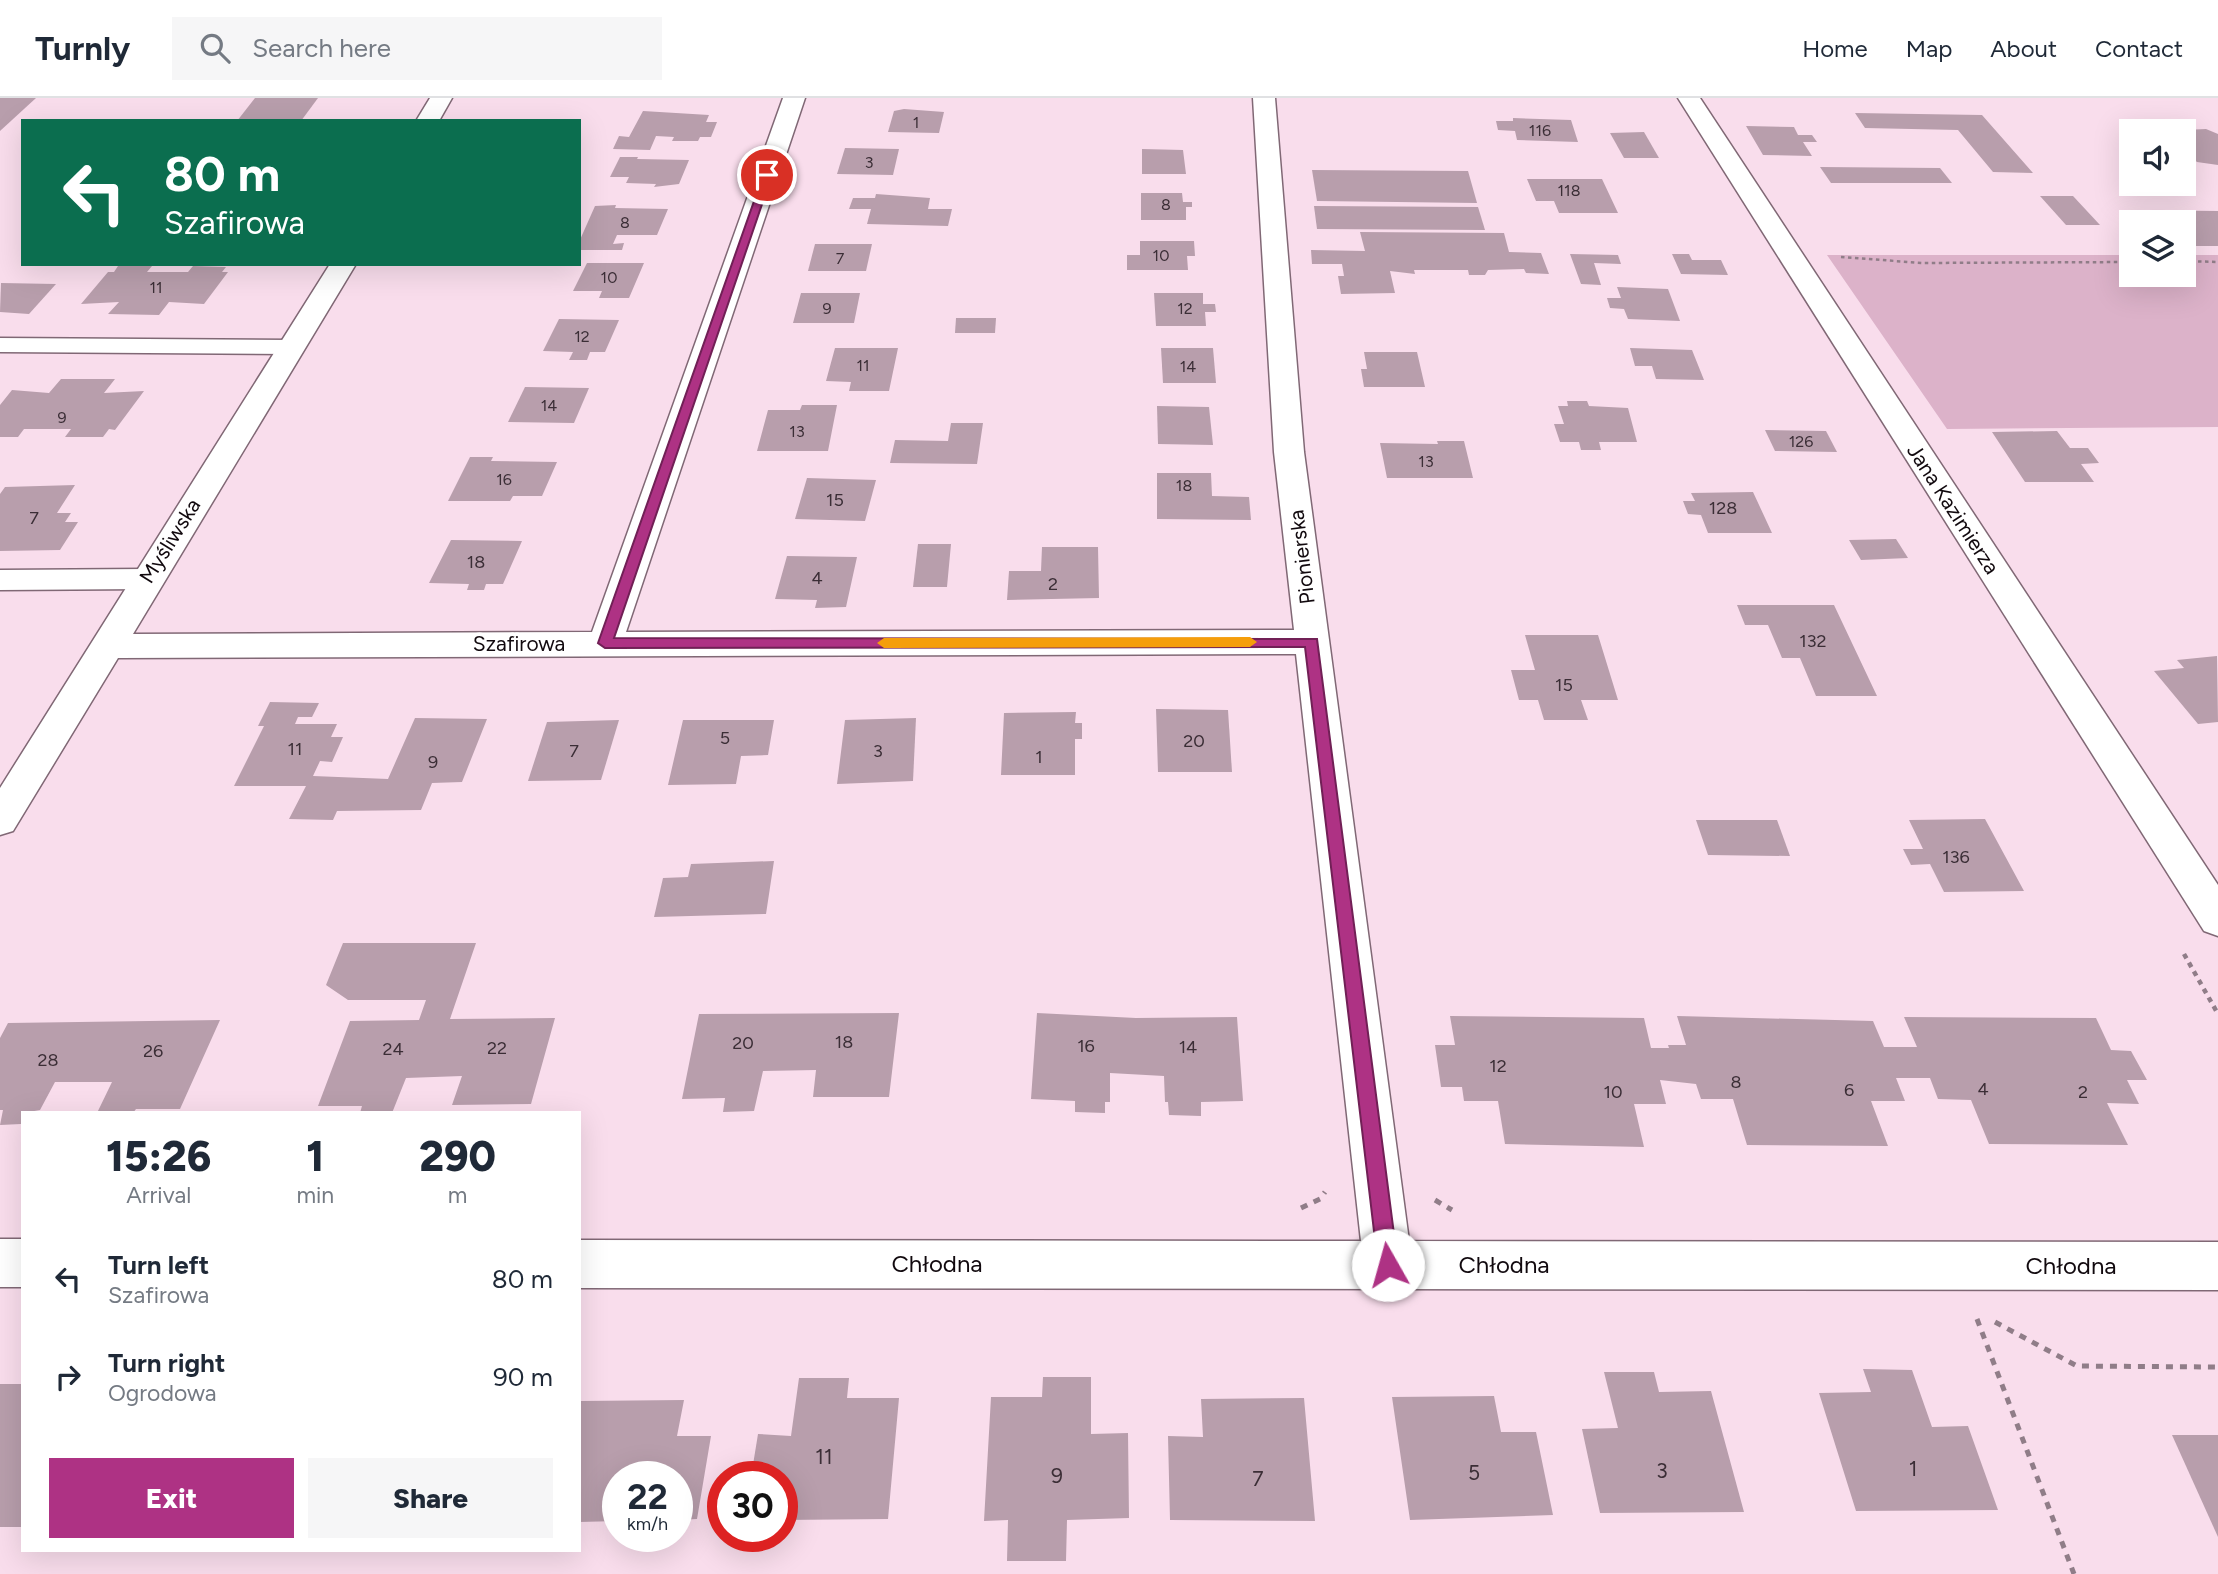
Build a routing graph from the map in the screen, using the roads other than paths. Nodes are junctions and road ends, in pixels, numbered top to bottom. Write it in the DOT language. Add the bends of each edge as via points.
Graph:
graph roads {
  1 [pos="440,98"];
  2 [pos="794,98"];
  3 [pos="1264,98"];
  4 [pos="1689,98"];
  5 [pos="429,119"];
  6 [pos="341,266"];
  7 [pos="0,345"];
  8 [pos="291,347"];
  9 [pos="146,579"];
  10 [pos="0,580"];
  11 [pos="1312,642"];
  12 [pos="605,643"];
  13 [pos="105,646"];
  14 [pos="0,820"];
  15 [pos="2218,919"];
  16 [pos="0,1263"];
  17 [pos="21,1263"];
  18 [pos="581,1264"];
  19 [pos="1388,1265"];
  20 [pos="2218,1266"];
  1 -- 5 [label="street"];
  2 -- 12 [label="street"];
  3 -- 11 [label="street, Pionierska" via="1289,452"];
  4 -- 15 [label="street, Jana Kazimierza"];
  6 -- 8 [label="street, Myśliwska"];
  7 -- 8 [label="lane"];
  8 -- 9 [label="street, Myśliwska"];
  9 -- 10 [label="lane"];
  9 -- 13 [label="street, Myśliwska"];
  11 -- 12 [label="street, Szafirowa"];
  11 -- 19 [label="street, Pionierska"];
  12 -- 13 [label="street, Szafirowa"];
  13 -- 14 [label="street, Myśliwska"];
  16 -- 17 [label="street"];
  18 -- 19 [label="street, Chłodna"];
  19 -- 20 [label="street, Chłodna"];
}
